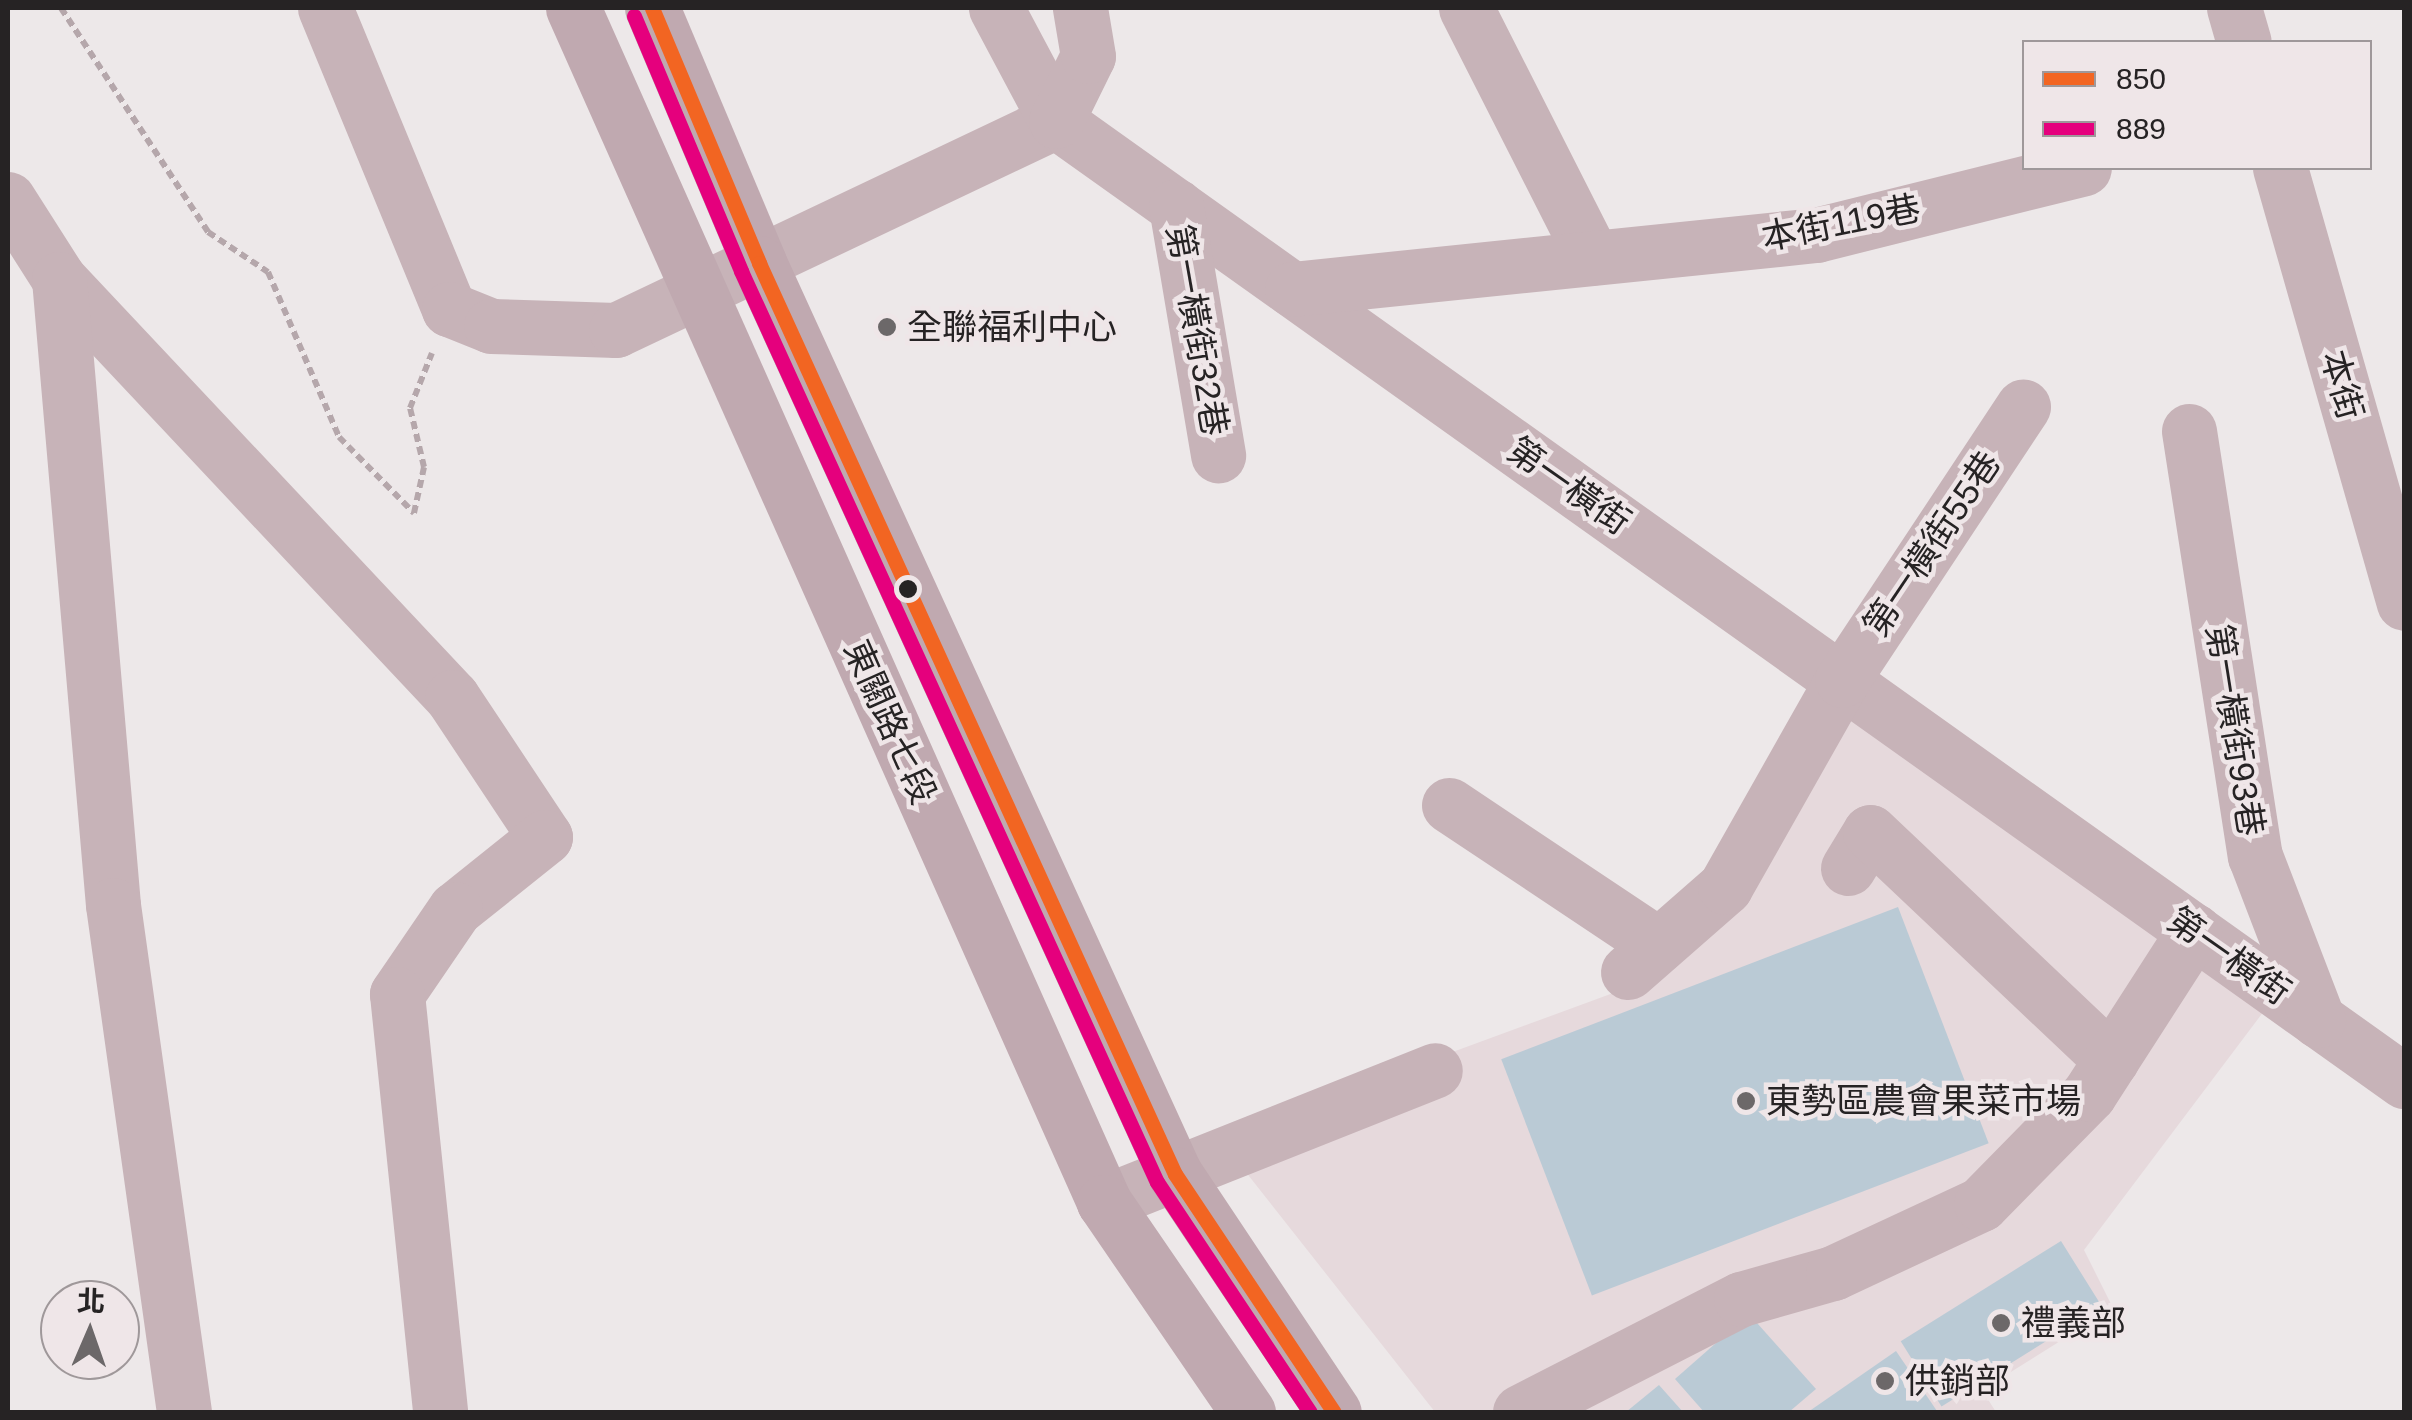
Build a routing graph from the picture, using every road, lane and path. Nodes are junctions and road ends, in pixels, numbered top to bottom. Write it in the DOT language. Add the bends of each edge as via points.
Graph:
graph roads {
  1 [pos="61,8"];
  2 [pos="325,8"];
  3 [pos="574,8"];
  4 [pos="652,8"];
  5 [pos="996,8"];
  6 [pos="1080,8"];
  7 [pos="1466,8"];
  8 [pos="2234,8"];
  9 [pos="2243,40"];
  10 [pos="1056,121"];
  11 [pos="2076,170"];
  12 [pos="2281,170"];
  13 [pos="8,200"];
  14 [pos="1176,206"];
  15 [pos="1594,258"];
  16 [pos="759,263"];
  17 [pos="59,279"];
  18 [pos="1292,289"];
  19 [pos="700,294"];
  20 [pos="449,309"];
  21 [pos="2023,407"];
  22 [pos="2189,430"];
  23 [pos="1218,455"];
  24 [pos="2404,603"];
  25 [pos="1842,680"];
  26 [pos="1449,804"];
  27 [pos="1848,868"];
  28 [pos="2194,931"];
  29 [pos="2318,1020"];
  30 [pos="2112,1060"];
  31 [pos="1435,1070"];
  32 [pos="2404,1081"];
  33 [pos="1175,1174"];
  34 [pos="1104,1202"];
  35 [pos="184,1412"];
  36 [pos="440,1412"];
  37 [pos="1248,1412"];
  38 [pos="1334,1412"];
  39 [pos="1520,1412"];
  1 -- 20 [label="path" via="208,232 268,272 340,437 414,513 424,467 410,408"];
  2 -- 20 [label="street"];
  3 -- 19 [label="main road, 東關路七段"];
  4 -- 16 [label="main road, 東關路七段"];
  5 -- 10 [label="street"];
  6 -- 10 [label="street" via="1088,56"];
  7 -- 15 [label="street"];
  8 -- 9 [label="street"];
  10 -- 14 [label="street, 第一橫街"];
  10 -- 16 [label="street"];
  11 -- 15 [label="street, 本街119巷" via="1816,235"];
  12 -- 24 [label="street, 本街"];
  13 -- 17 [label="street"];
  14 -- 18 [label="street, 第一橫街"];
  14 -- 23 [label="street, 第一橫街32巷"];
  15 -- 18 [label="street, 本街119巷"];
  16 -- 19 [label="street"];
  16 -- 33 [label="main road, 東關路七段"];
  17 -- 35 [label="street" via="113,905"];
  17 -- 36 [label="street" via="452,697 545,837 455,908 397,994"];
  18 -- 25 [label="street, 第一橫街"];
  19 -- 20 [label="street" via="616,330 491,326"];
  19 -- 34 [label="main road, 東關路七段"];
  21 -- 25 [label="street, 第一橫街55巷"];
  22 -- 29 [label="street, 第一橫街93巷" via="2255,856"];
  25 -- 26 [label="street, 第一橫街55巷" via="1726,887 1643,959"];
  25 -- 28 [label="street, 第一橫街"];
  27 -- 30 [label="street" via="1870,832"];
  28 -- 29 [label="street, 第一橫街"];
  28 -- 30 [label="street"];
  29 -- 32 [label="street, 第一橫街"];
  30 -- 39 [label="street" via="2089,1094 1980,1204 1833,1273 1741,1299"];
  31 -- 33 [label="street"];
  33 -- 34 [label="street"];
  33 -- 38 [label="main road, 東關路七段"];
  34 -- 37 [label="main road, 東關路七段"];
}
